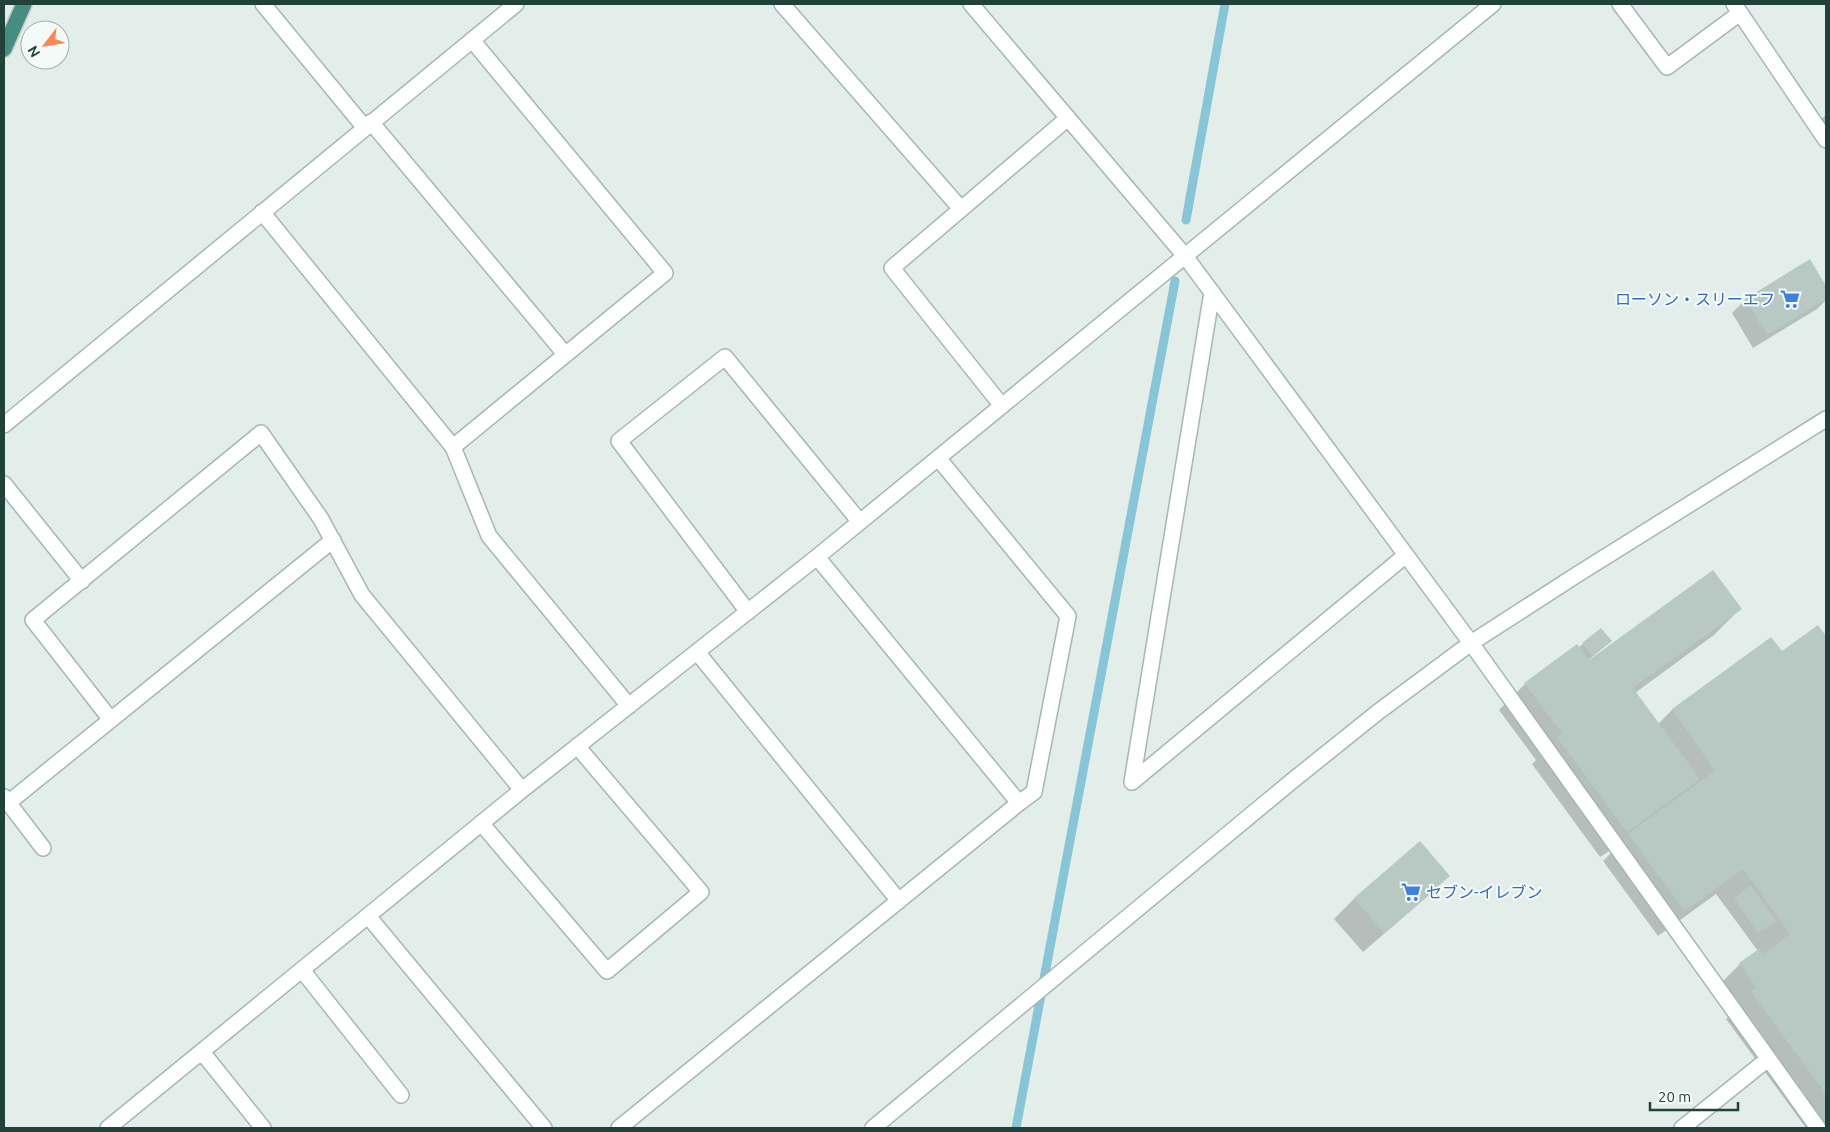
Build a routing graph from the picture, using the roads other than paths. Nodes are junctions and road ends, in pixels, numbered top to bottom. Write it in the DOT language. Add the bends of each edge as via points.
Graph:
graph roads {
  1 [pos="24,4"];
  2 [pos="263,4"];
  3 [pos="516,4"];
  4 [pos="782,4"];
  5 [pos="971,4"];
  6 [pos="1493,4"];
  7 [pos="1620,4"];
  8 [pos="1737,8"];
  9 [pos="472,40"];
  10 [pos="4,49"];
  11 [pos="1068,118"];
  12 [pos="368,125"];
  13 [pos="1826,140"];
  14 [pos="961,209"];
  15 [pos="262,212"];
  16 [pos="1185,256"];
  17 [pos="1212,292"];
  18 [pos="565,354"];
  19 [pos="1002,406"];
  20 [pos="1826,419"];
  21 [pos="4,425"];
  22 [pos="453,447"];
  23 [pos="938,458"];
  24 [pos="4,484"];
  25 [pos="860,522"];
  26 [pos="332,540"];
  27 [pos="1406,555"];
  28 [pos="817,557"];
  29 [pos="82,581"];
  30 [pos="748,612"];
  31 [pos="1471,642"];
  32 [pos="697,652"];
  33 [pos="629,706"];
  34 [pos="111,720"];
  35 [pos="577,746"];
  36 [pos="522,790"];
  37 [pos="6,800"];
  38 [pos="1019,803"];
  39 [pos="481,823"];
  40 [pos="43,848"];
  41 [pos="899,901"];
  42 [pos="368,916"];
  43 [pos="302,970"];
  44 [pos="202,1052"];
  45 [pos="1768,1059"];
  46 [pos="401,1095"];
  47 [pos="108,1128"];
  48 [pos="263,1128"];
  49 [pos="544,1128"];
  50 [pos="619,1128"];
  51 [pos="873,1128"];
  52 [pos="1682,1128"];
  53 [pos="1818,1128"];
  1 -- 10 [label="highway"];
  2 -- 12 [label="street"];
  3 -- 9 [label="street"];
  4 -- 14 [label="street"];
  5 -- 11 [label="street"];
  6 -- 16 [label="street"];
  7 -- 8 [label="street" via="1667,67"];
  8 -- 13 [label="street"];
  9 -- 12 [label="street"];
  9 -- 18 [label="street" via="665,273"];
  11 -- 14 [label="street"];
  11 -- 16 [label="street"];
  12 -- 15 [label="street"];
  12 -- 18 [label="street"];
  14 -- 19 [label="street" via="892,268"];
  15 -- 21 [label="street"];
  15 -- 22 [label="street"];
  16 -- 17 [label="street"];
  16 -- 19 [label="street"];
  17 -- 27 [label="street"];
  17 -- 27 [label="street" via="1132,782"];
  18 -- 22 [label="street"];
  19 -- 23 [label="street"];
  20 -- 31 [label="street"];
  22 -- 33 [label="street" via="489,536"];
  23 -- 25 [label="street"];
  23 -- 38 [label="street" via="1068,616 1034,792"];
  24 -- 29 [label="street"];
  25 -- 28 [label="street"];
  25 -- 30 [label="street" via="725,357 618,441"];
  26 -- 29 [label="street" via="261,433"];
  26 -- 34 [label="street"];
  26 -- 36 [label="street" via="362,595"];
  27 -- 31 [label="street"];
  28 -- 30 [label="street"];
  28 -- 38 [label="street"];
  29 -- 34 [label="street" via="33,620"];
  30 -- 32 [label="street"];
  31 -- 45 [label="street"];
  31 -- 51 [label="street" via="1299,775"];
  32 -- 33 [label="street"];
  32 -- 41 [label="street"];
  33 -- 35 [label="street"];
  34 -- 37 [label="street"];
  35 -- 36 [label="street"];
  35 -- 39 [label="street" via="701,892 606,972"];
  36 -- 39 [label="street"];
  37 -- 40 [label="street"];
  38 -- 41 [label="street"];
  39 -- 42 [label="street"];
  41 -- 50 [label="street"];
  42 -- 43 [label="street"];
  42 -- 49 [label="street"];
  43 -- 44 [label="street"];
  43 -- 46 [label="street"];
  44 -- 47 [label="street"];
  44 -- 48 [label="street"];
  45 -- 52 [label="street"];
  45 -- 53 [label="street"];
}
